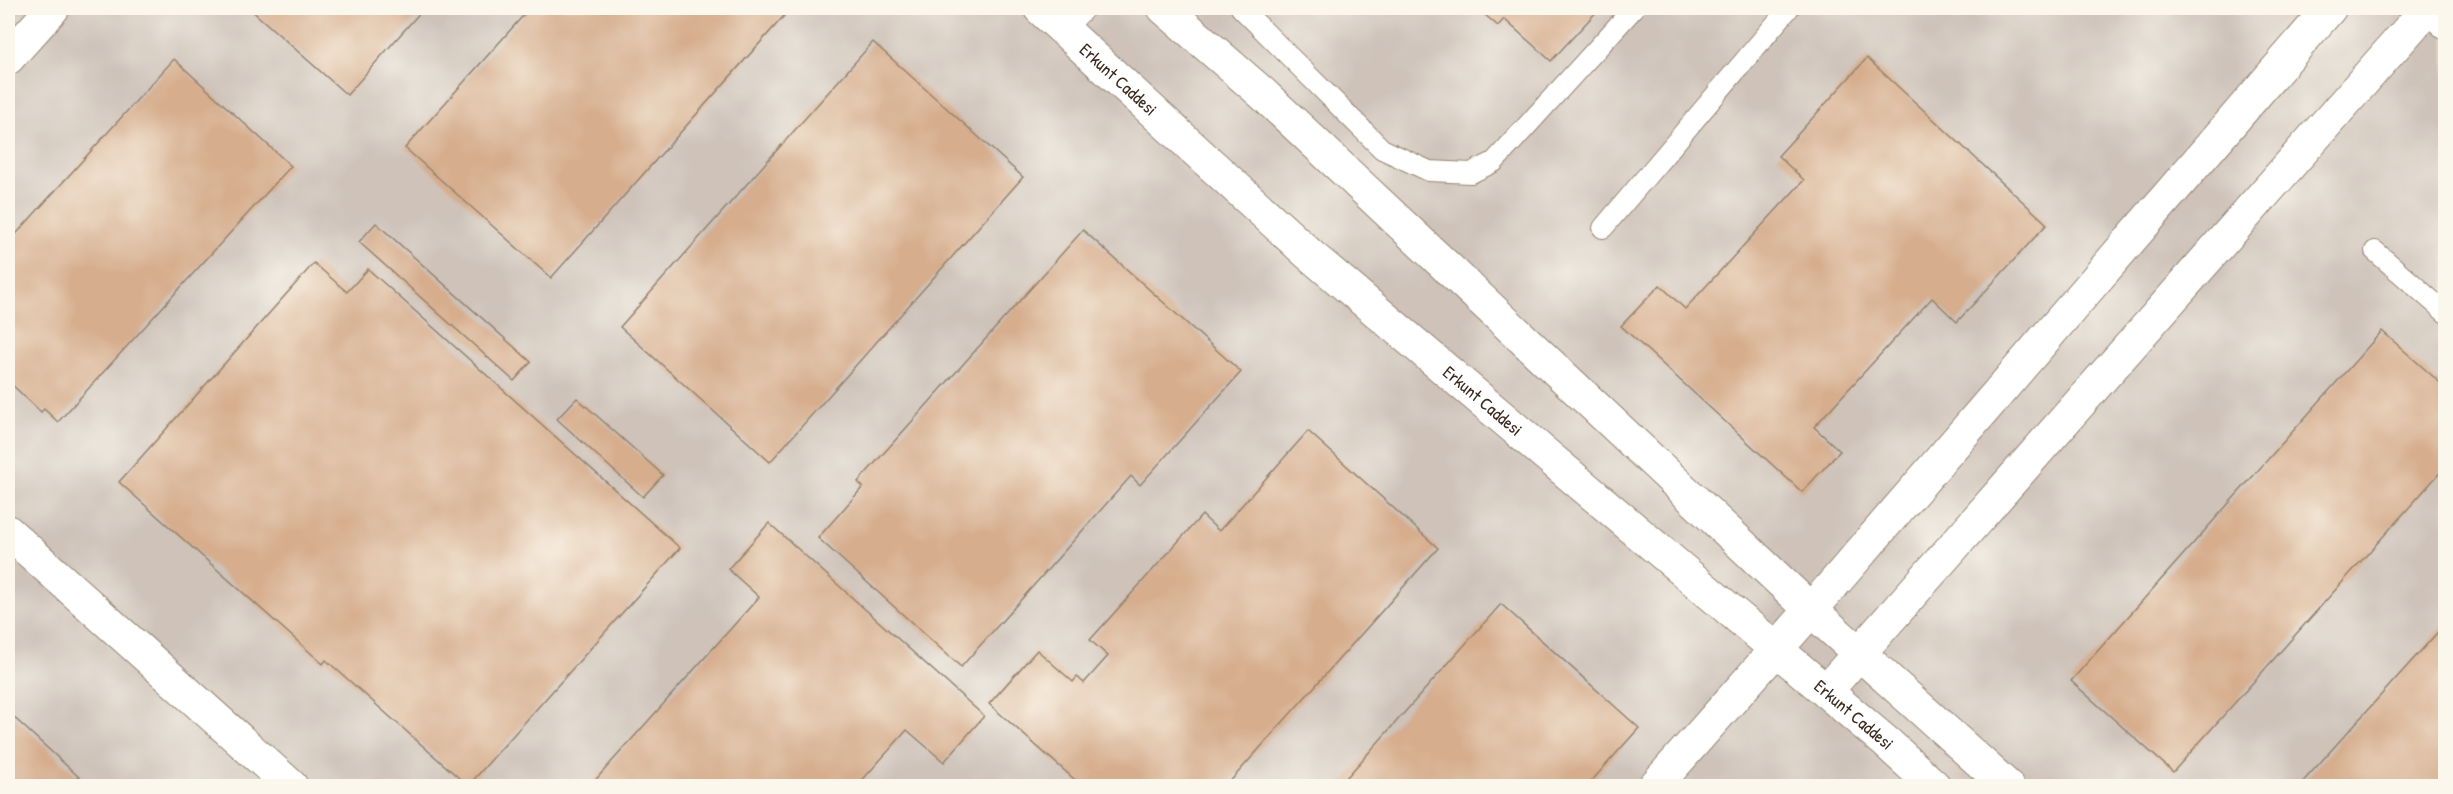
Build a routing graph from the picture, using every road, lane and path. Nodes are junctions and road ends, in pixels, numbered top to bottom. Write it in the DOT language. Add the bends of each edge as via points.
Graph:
graph roads {
  1 [pos="53,8"];
  2 [pos="1040,8"];
  3 [pos="1164,8"];
  4 [pos="1241,8"];
  5 [pos="1634,8"];
  6 [pos="1789,8"];
  7 [pos="2330,8"];
  8 [pos="2429,8"];
  9 [pos="1075,19"];
  10 [pos="2445,22"];
  11 [pos="8,58"];
  12 [pos="1603,228"];
  13 [pos="2375,251"];
  14 [pos="2445,313"];
  15 [pos="8,531"];
  16 [pos="1811,610"];
  17 [pos="1777,649"];
  18 [pos="1861,653"];
  19 [pos="1826,691"];
  20 [pos="291,786"];
  21 [pos="1655,786"];
  22 [pos="1934,786"];
  23 [pos="2007,786"];
  1 -- 11 [label="street"];
  2 -- 9 [label="street, Erkunt Caddesi"];
  3 -- 16 [label="street" via="1262,93"];
  4 -- 5 [label="lane" via="1382,149 1429,171 1471,173 1494,162"];
  6 -- 12 [label="lane"];
  7 -- 16 [label="street"];
  8 -- 10 [label="street"];
  8 -- 18 [label="street"];
  9 -- 17 [label="street, Erkunt Caddesi" via="1310,255"];
  13 -- 14 [label="lane"];
  15 -- 20 [label="street"];
  16 -- 17 [label="street"];
  16 -- 18 [label="street"];
  17 -- 19 [label="street, Erkunt Caddesi"];
  17 -- 21 [label="street"];
  18 -- 19 [label="street"];
  18 -- 23 [label="street"];
  19 -- 22 [label="street, Erkunt Caddesi"];
}
